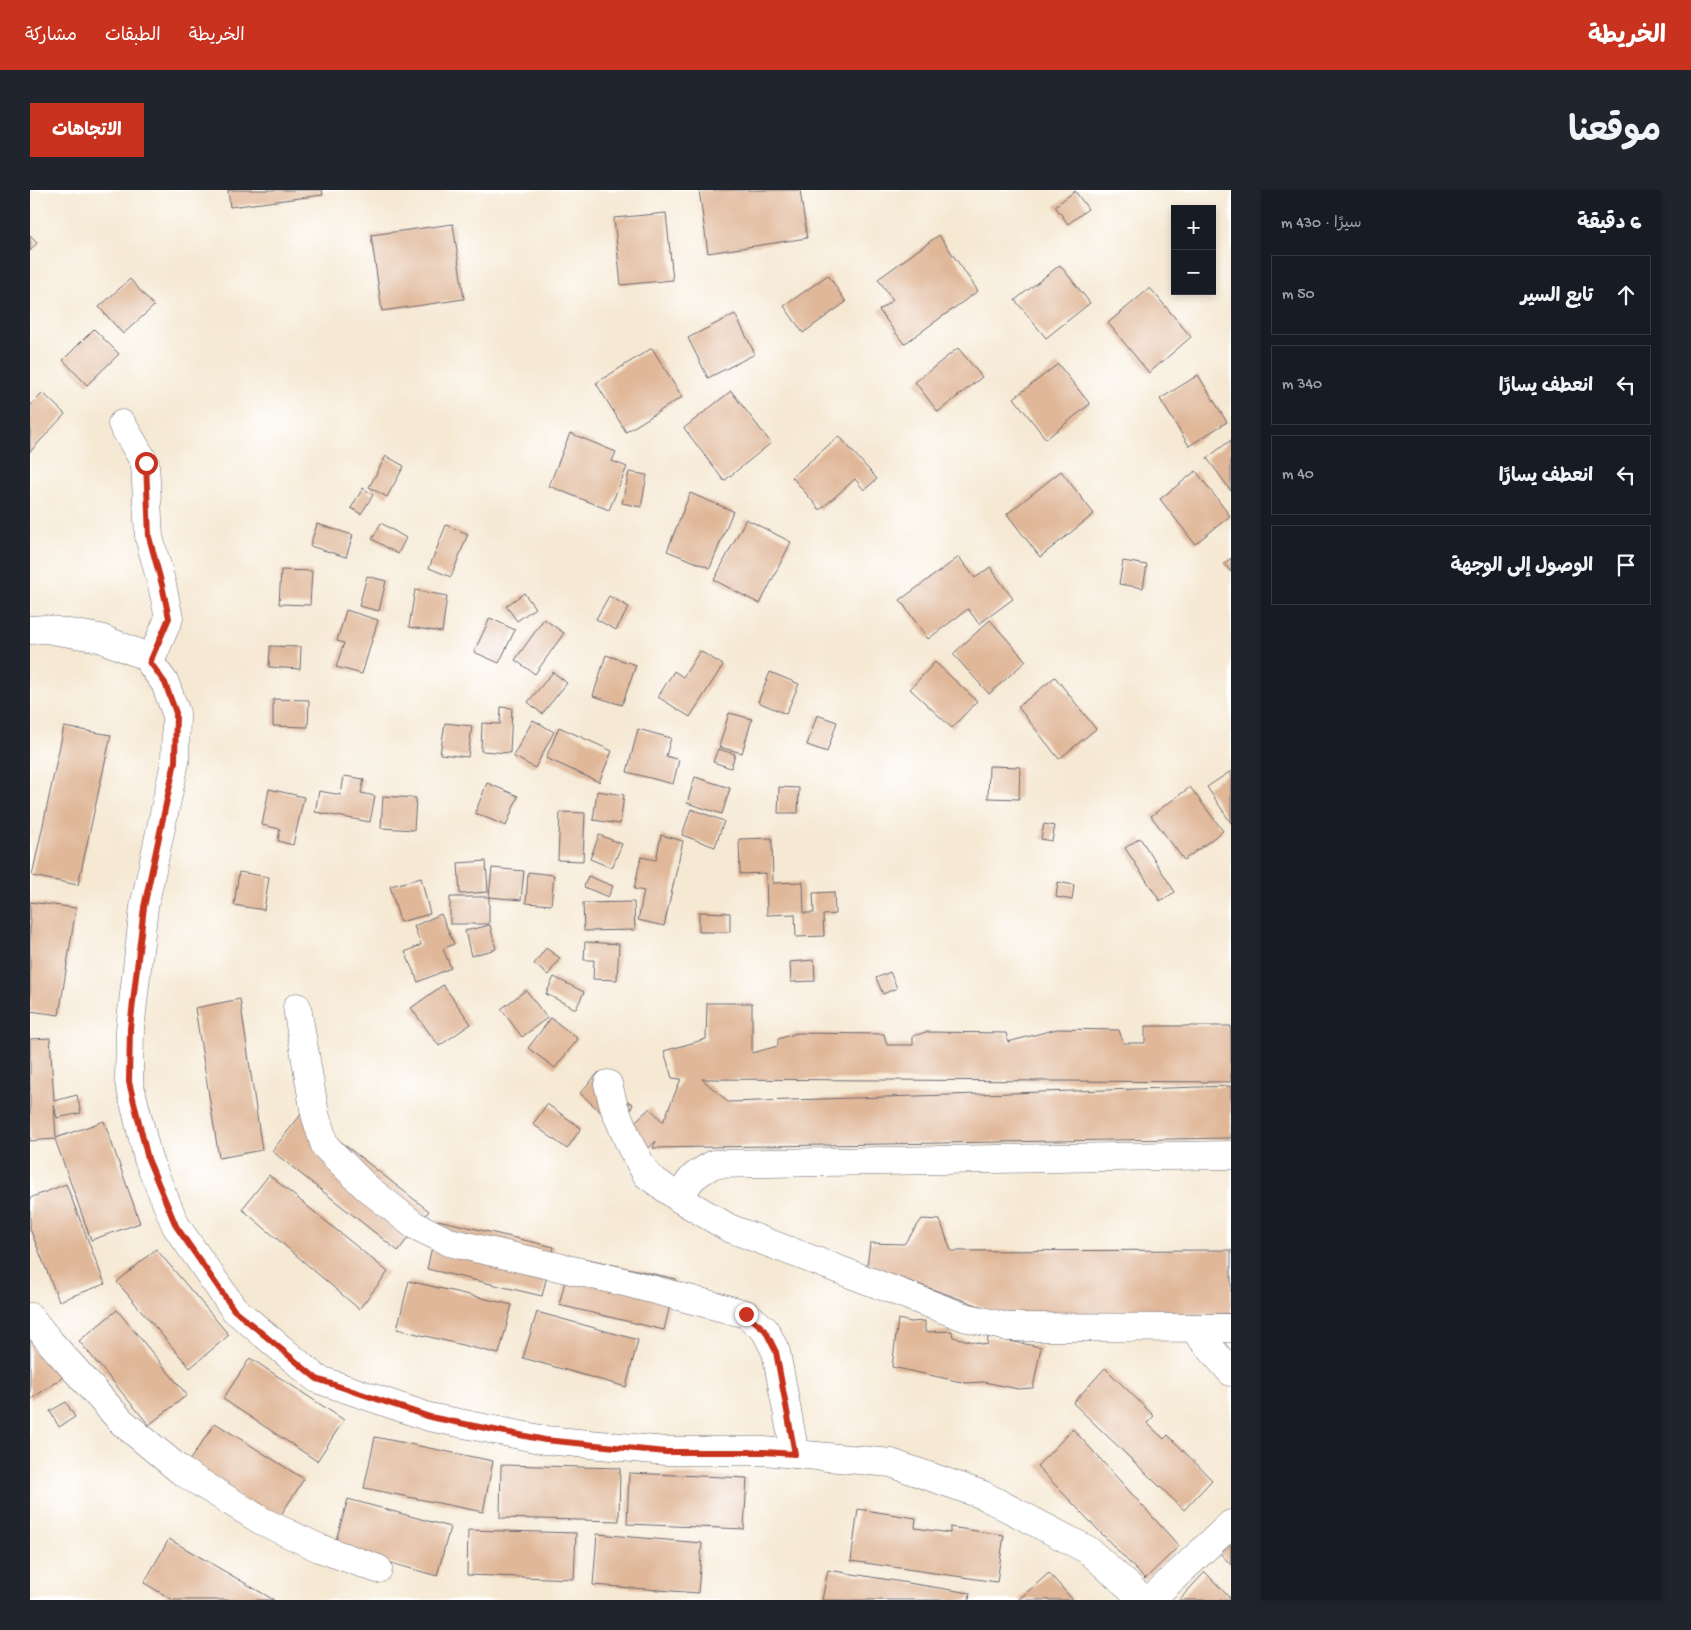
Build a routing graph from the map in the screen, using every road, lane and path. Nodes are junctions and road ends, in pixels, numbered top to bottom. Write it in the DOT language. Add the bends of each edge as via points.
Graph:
graph roads {
  1 [pos="122,424"];
  2 [pos="30,630"];
  3 [pos="150,662"];
  4 [pos="297,1007"];
  5 [pos="608,1084"];
  6 [pos="1231,1155"];
  7 [pos="680,1199"];
  8 [pos="30,1317"];
  9 [pos="1193,1328"];
  10 [pos="1231,1328"];
  11 [pos="1231,1372"];
  12 [pos="795,1454"];
  13 [pos="1231,1524"];
  14 [pos="378,1569"];
  15 [pos="1144,1600"];
  16 [pos="1150,1600"];
  1 -- 3 [label="street" via="146,463 149,537 169,618"];
  2 -- 3 [label="street" via="45,629 100,638 145,656"];
  3 -- 12 [label="street" via="165,683 176,713 175,762 144,907 130,1028 129,1082 148,1159 176,1226 234,1310 317,1379 430,1417 554,1441 666,1452"];
  4 -- 12 [label="street" via="314,1114 325,1146 366,1187 414,1224 449,1242 746,1314 765,1330 776,1352"];
  5 -- 7 [label="street" via="617,1115 647,1175"];
  6 -- 7 [label="street" via="714,1164 697,1173"];
  7 -- 9 [label="street" via="729,1228 964,1317 1008,1327"];
  8 -- 14 [label="street" via="122,1422 181,1471 262,1521 319,1548"];
  9 -- 10 [label="street"];
  9 -- 11 [label="street"];
  12 -- 15 [label="street" via="891,1463 983,1495 1088,1550"];
  13 -- 16 [label="street"];
}
